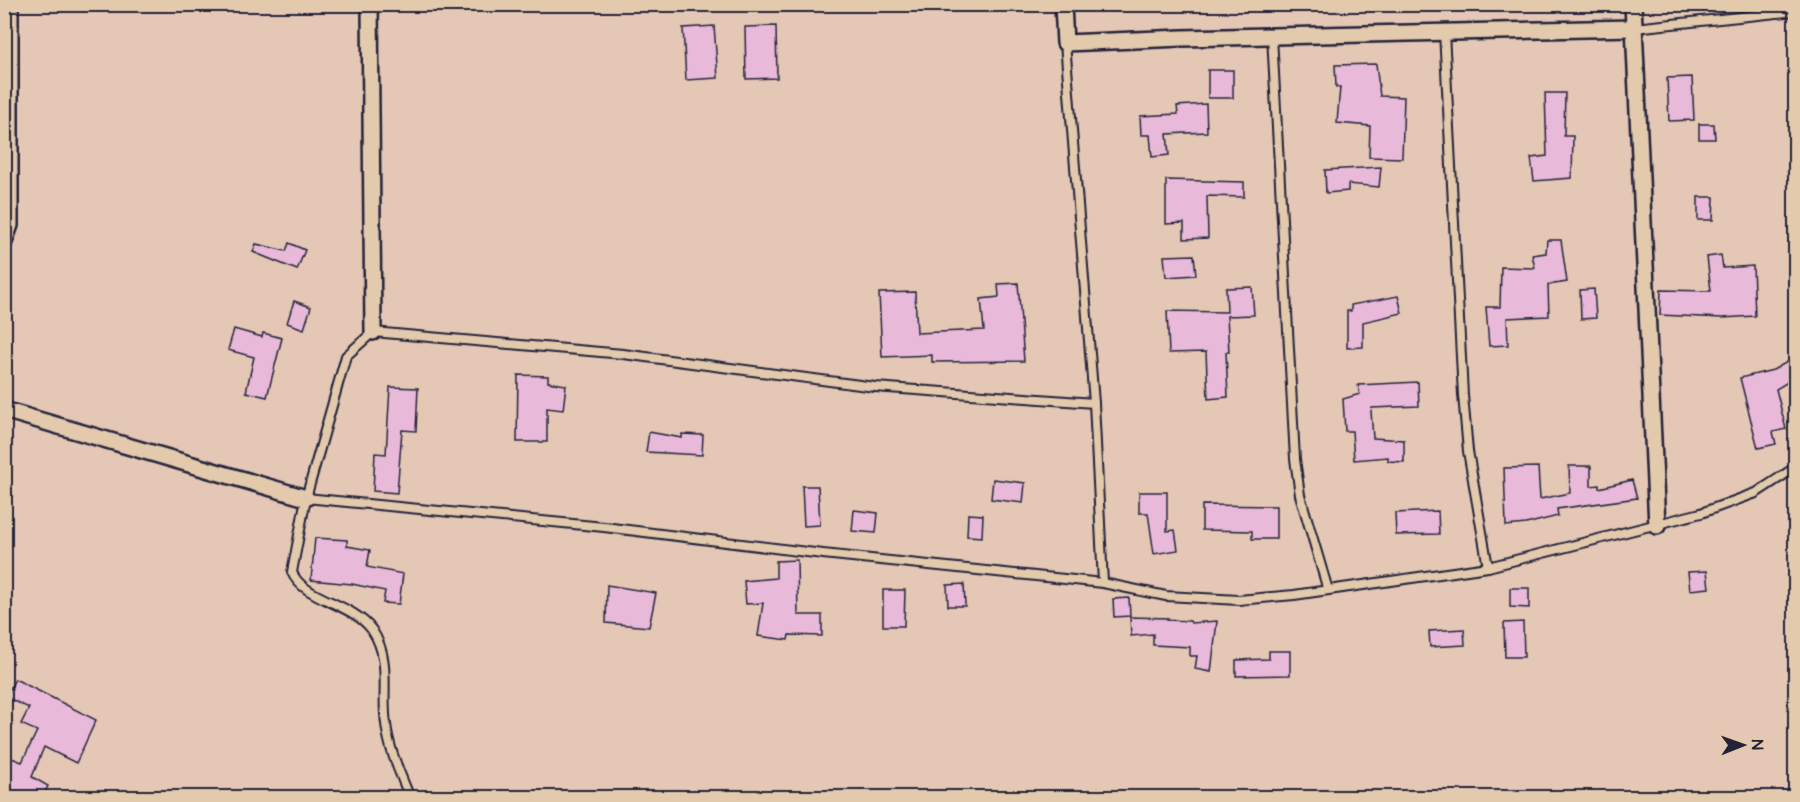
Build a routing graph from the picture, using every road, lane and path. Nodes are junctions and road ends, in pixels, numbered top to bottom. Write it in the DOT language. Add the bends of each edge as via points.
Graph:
graph roads {
  1 [pos="10,4"];
  2 [pos="370,4"];
  3 [pos="1063,4"];
  4 [pos="1633,4"];
  5 [pos="1796,11"];
  6 [pos="1634,28"];
  7 [pos="1444,32"];
  8 [pos="1272,36"];
  9 [pos="1065,44"];
  10 [pos="4,242"];
  11 [pos="373,332"];
  12 [pos="1094,403"];
  13 [pos="4,410"];
  14 [pos="1796,467"];
  15 [pos="306,498"];
  16 [pos="1657,526"];
  17 [pos="1488,567"];
  18 [pos="1103,584"];
  19 [pos="1328,590"];
  20 [pos="410,798"];
  1 -- 10 [label="street" via="10,225"];
  2 -- 11 [label="street"];
  3 -- 9 [label="street"];
  4 -- 6 [label="street"];
  5 -- 6 [label="lane"];
  6 -- 7 [label="street"];
  6 -- 16 [label="street"];
  7 -- 8 [label="street"];
  7 -- 17 [label="lane" via="1463,395 1468,451"];
  8 -- 9 [label="street"];
  8 -- 19 [label="lane" via="1295,459 1300,495"];
  9 -- 12 [label="lane"];
  11 -- 12 [label="lane" via="622,354 875,387"];
  11 -- 15 [label="lane" via="346,356"];
  12 -- 18 [label="lane"];
  13 -- 15 [label="street"];
  14 -- 16 [label="lane" via="1756,493"];
  15 -- 18 [label="lane" via="592,525"];
  15 -- 20 [label="lane" via="292,572 300,586 349,609 371,629 384,655 388,737"];
  16 -- 17 [label="lane"];
  17 -- 19 [label="lane"];
  18 -- 19 [label="lane" via="1166,596 1239,600"];
}
